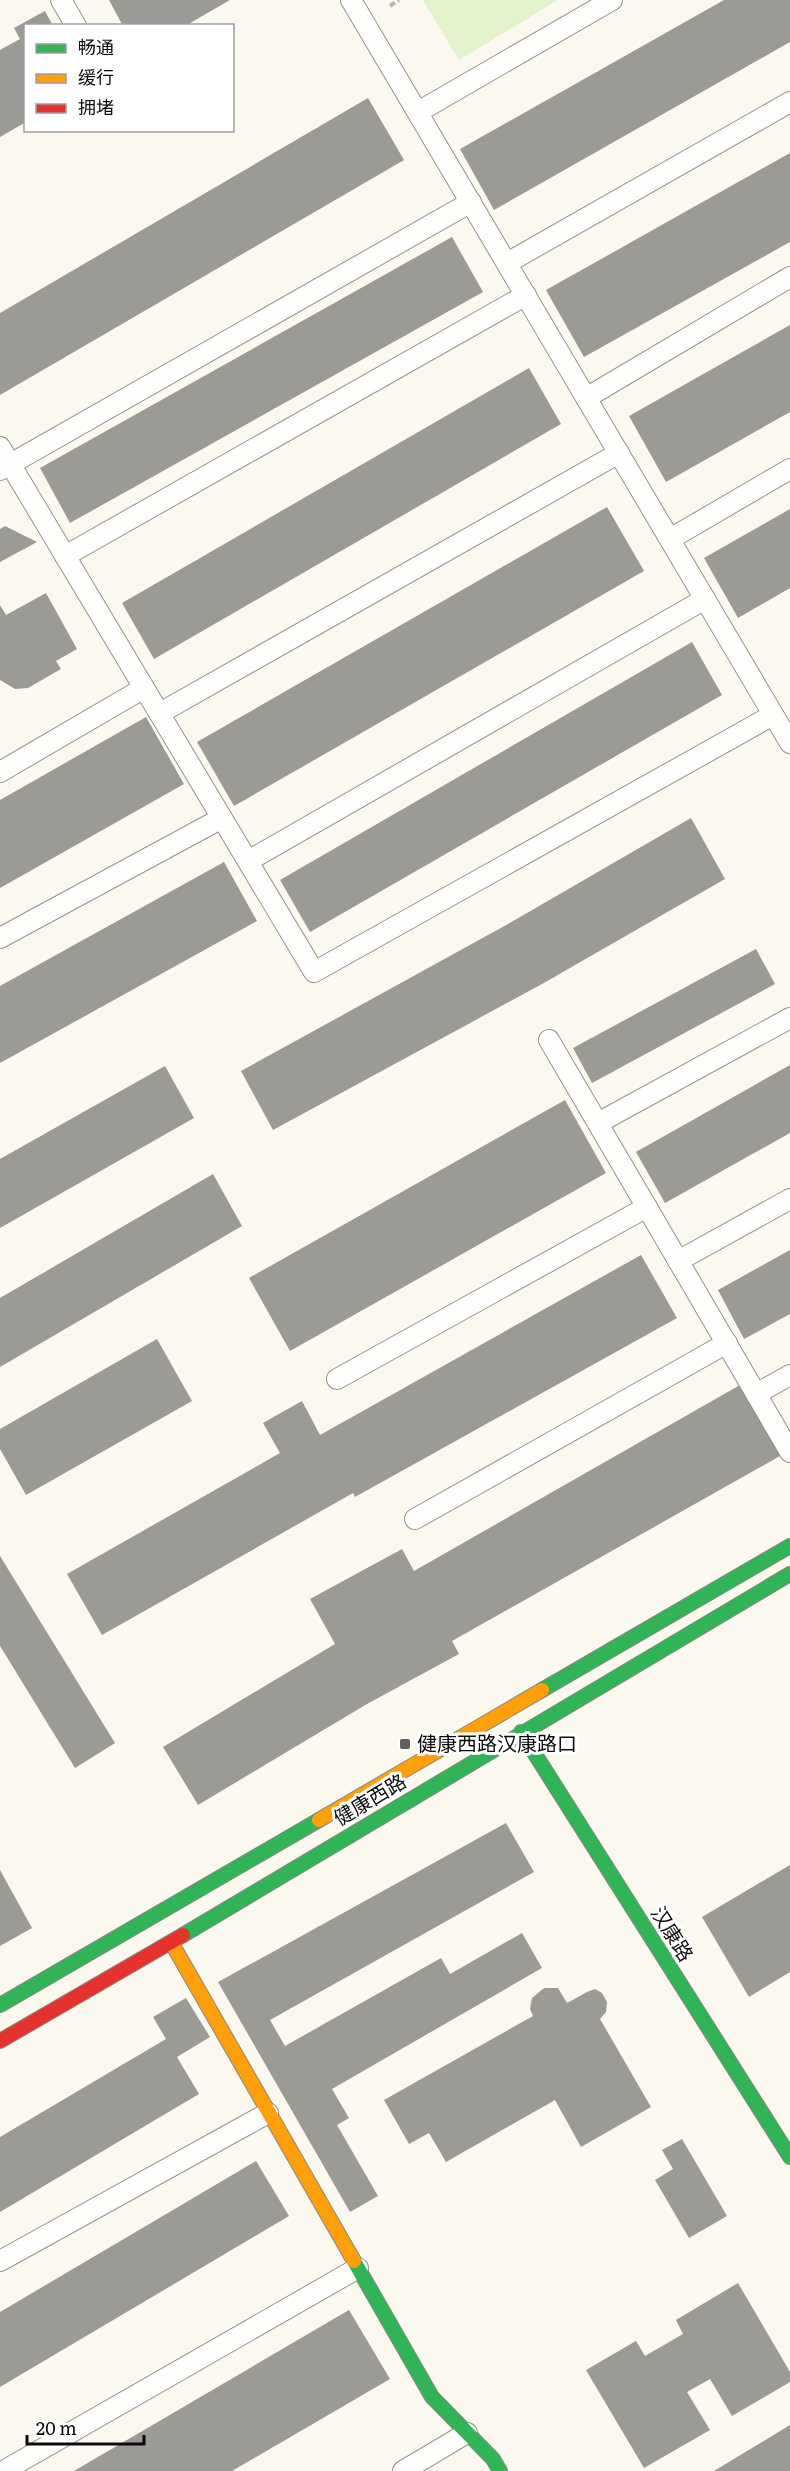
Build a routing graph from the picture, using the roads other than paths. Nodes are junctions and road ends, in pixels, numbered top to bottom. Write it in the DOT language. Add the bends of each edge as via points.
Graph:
graph roads {
  1 [pos="61,0"];
  2 [pos="351,0"];
  3 [pos="612,0"];
  4 [pos="75,24"];
  5 [pos="790,102"];
  6 [pos="418,112"];
  7 [pos="471,202"];
  8 [pos="507,263"];
  9 [pos="790,277"];
  10 [pos="526,295"];
  11 [pos="586,398"];
  12 [pos="619,453"];
  13 [pos="3,460"];
  14 [pos="790,469"];
  15 [pos="670,539"];
  16 [pos="65,556"];
  17 [pos="705,599"];
  18 [pos="144,688"];
  19 [pos="160,713"];
  20 [pos="773,715"];
  21 [pos="790,743"];
  22 [pos="1,770"];
  23 [pos="222,818"];
  24 [pos="248,861"];
  25 [pos="0,939"];
  26 [pos="790,1018"];
  27 [pos="549,1040"];
  28 [pos="598,1123"];
  29 [pos="790,1199"];
  30 [pos="647,1207"];
  31 [pos="678,1261"];
  32 [pos="727,1343"];
  33 [pos="790,1376"];
  34 [pos="337,1379"];
  35 [pos="756,1394"];
  36 [pos="790,1452"];
  37 [pos="415,1519"];
  38 [pos="790,1546"];
  39 [pos="790,1574"];
  40 [pos="521,1732"];
  41 [pos="171,1942"];
  42 [pos="0,2005"];
  43 [pos="0,2040"];
  44 [pos="268,2113"];
  45 [pos="790,2157"];
  46 [pos="0,2261"];
  47 [pos="358,2268"];
  48 [pos="467,2433"];
  49 [pos="7,2469"];
  50 [pos="403,2471"];
  51 [pos="500,2471"];
  1 -- 4 [label="lane"];
  2 -- 6 [label="lane"];
  3 -- 6 [label="lane"];
  5 -- 8 [label="lane"];
  6 -- 7 [label="lane"];
  7 -- 8 [label="lane"];
  7 -- 13 [label="lane"];
  8 -- 10 [label="lane"];
  9 -- 11 [label="lane"];
  10 -- 11 [label="lane"];
  10 -- 16 [label="lane"];
  11 -- 12 [label="lane"];
  12 -- 15 [label="lane"];
  12 -- 19 [label="lane"];
  13 -- 16 [label="lane"];
  14 -- 15 [label="lane"];
  15 -- 17 [label="lane"];
  16 -- 18 [label="lane"];
  17 -- 20 [label="lane"];
  17 -- 24 [label="lane"];
  18 -- 19 [label="lane"];
  18 -- 22 [label="lane"];
  19 -- 23 [label="lane"];
  20 -- 21 [label="lane"];
  20 -- 24 [label="lane" via="314,972"];
  23 -- 24 [label="lane"];
  23 -- 25 [label="lane"];
  26 -- 28 [label="lane"];
  27 -- 28 [label="lane"];
  28 -- 30 [label="lane"];
  29 -- 31 [label="lane"];
  30 -- 31 [label="lane"];
  30 -- 34 [label="lane"];
  31 -- 32 [label="lane"];
  32 -- 35 [label="lane"];
  32 -- 37 [label="lane"];
  33 -- 35 [label="lane"];
  35 -- 36 [label="lane"];
  38 -- 42 [label="street, 健康西路"];
  39 -- 40 [label="street, 健康西路"];
  40 -- 41 [label="street, 健康西路"];
  40 -- 45 [label="street, 汉康路"];
  41 -- 43 [label="street, 健康西路"];
  41 -- 44 [label="street"];
  44 -- 46 [label="lane"];
  44 -- 47 [label="street"];
  47 -- 48 [label="street" via="432,2397"];
  47 -- 49 [label="lane"];
  48 -- 50 [label="lane"];
  48 -- 51 [label="street"];
}
